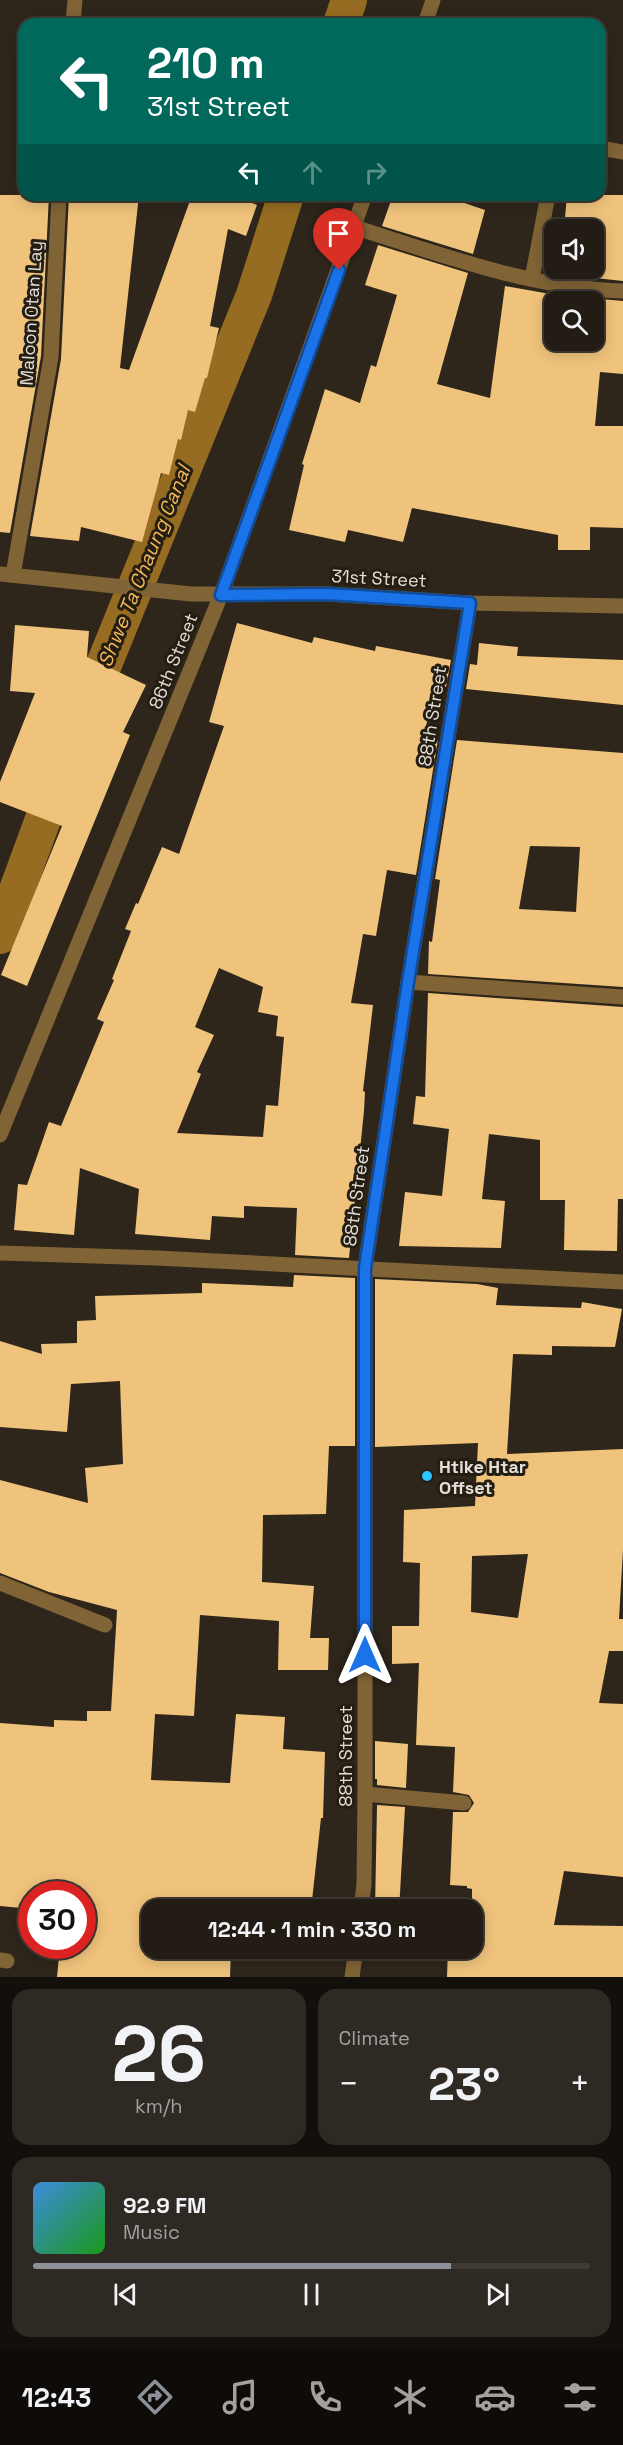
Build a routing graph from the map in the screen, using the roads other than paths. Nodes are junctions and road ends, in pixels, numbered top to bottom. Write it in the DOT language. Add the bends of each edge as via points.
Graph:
graph roads {
  1 [pos="75,0"];
  2 [pos="433,0"];
  3 [pos="74,18"];
  4 [pos="427,18"];
  5 [pos="606,149"];
  6 [pos="623,152"];
  7 [pos="58,201"];
  8 [pos="363,201"];
  9 [pos="547,201"];
  10 [pos="354,227"];
  11 [pos="532,279"];
  12 [pos="623,291"];
  13 [pos="7,574"];
  14 [pos="221,595"];
  15 [pos="470,603"];
  16 [pos="623,606"];
  17 [pos="408,982"];
  18 [pos="623,997"];
  19 [pos="0,1135"];
  20 [pos="0,1253"];
  21 [pos="365,1268"];
  22 [pos="623,1282"];
  23 [pos="0,1583"];
  24 [pos="105,1625"];
  25 [pos="365,1794"];
  26 [pos="464,1803"];
  27 [pos="362,1899"];
  28 [pos="354,1959"];
  29 [pos="352,1977"];
  1 -- 3 [label="street"];
  2 -- 4 [label="street"];
  5 -- 6 [label="street"];
  7 -- 13 [label="street, Maloon Otan Lay" via="51,357"];
  8 -- 10 [label="street, 86th Street"];
  9 -- 11 [label="street"];
  10 -- 11 [label="street"];
  10 -- 14 [label="street, 86th Street"];
  11 -- 12 [label="street"];
  13 -- 14 [label="street, 31st Street"];
  14 -- 15 [label="street, 31st Street" via="327,594"];
  14 -- 19 [label="street, 86th Street"];
  15 -- 16 [label="street, 31st Street"];
  15 -- 17 [label="street, 88th Street"];
  17 -- 18 [label="street"];
  17 -- 21 [label="street, 88th Street"];
  20 -- 21 [label="street"];
  21 -- 22 [label="street"];
  21 -- 25 [label="street, 88th Street"];
  23 -- 24 [label="street"];
  25 -- 26 [label="street"];
  25 -- 27 [label="street, 88th Street"];
  28 -- 29 [label="street"];
}
